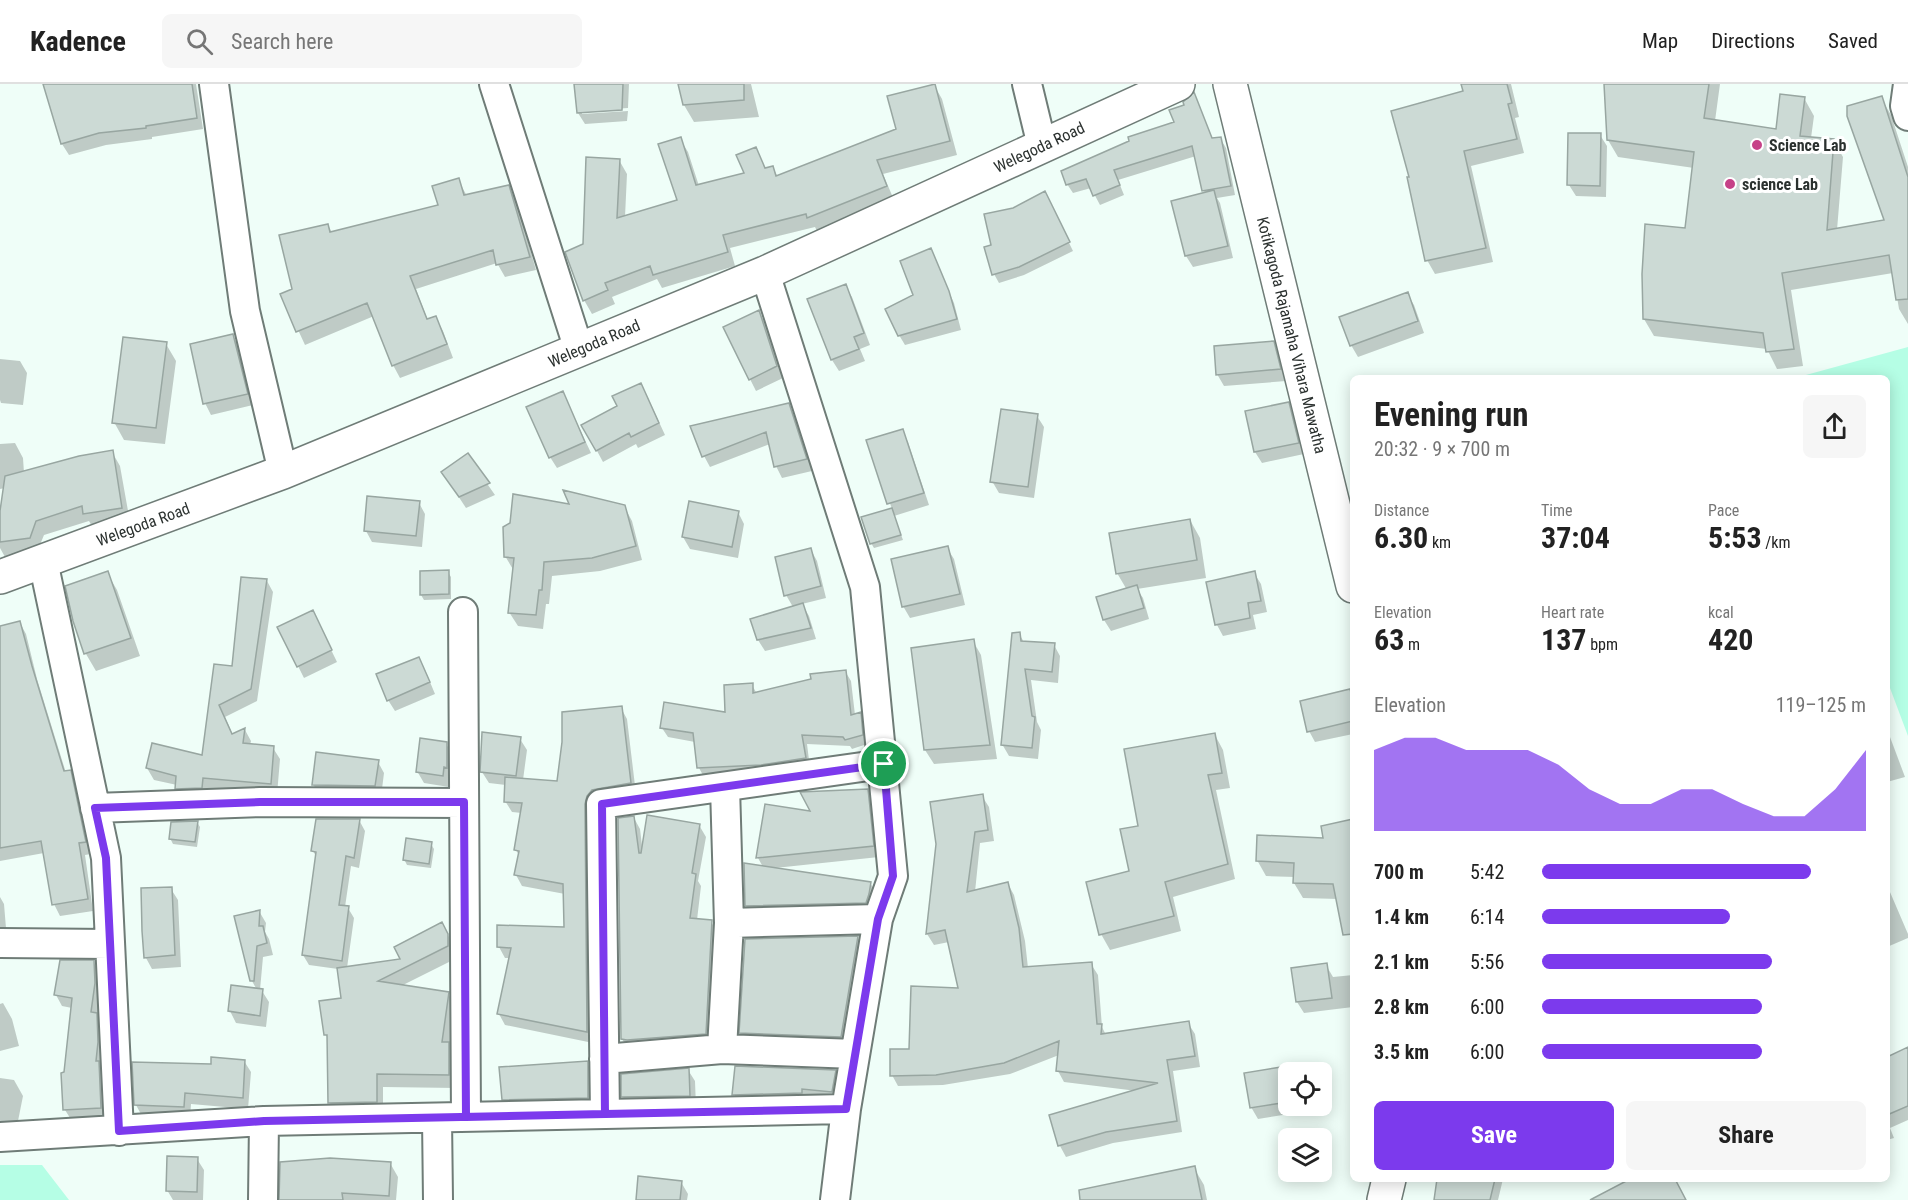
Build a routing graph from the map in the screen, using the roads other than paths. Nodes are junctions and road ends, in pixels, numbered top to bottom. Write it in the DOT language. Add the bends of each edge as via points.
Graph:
graph roads {
  1 [pos="214,84"];
  2 [pos="494,84"];
  3 [pos="1027,84"];
  4 [pos="1178,84"];
  5 [pos="1230,84"];
  6 [pos="1908,84"];
  7 [pos="1908,116"];
  8 [pos="1042,146"];
  9 [pos="765,273"];
  10 [pos="579,350"];
  11 [pos="283,472"];
  12 [pos="43,561"];
  13 [pos="1350,574"];
  14 [pos="0,577"];
  15 [pos="462,612"];
  16 [pos="884,764"];
  17 [pos="725,787"];
  18 [pos="464,802"];
  19 [pos="95,808"];
  20 [pos="878,919"];
  21 [pos="729,924"];
  22 [pos="0,943"];
  23 [pos="110,944"];
  24 [pos="722,1049"];
  25 [pos="855,1054"];
  26 [pos="604,1059"];
  27 [pos="846,1109"];
  28 [pos="605,1114"];
  29 [pos="466,1117"];
  30 [pos="437,1118"];
  31 [pos="264,1121"];
  32 [pos="119,1131"];
  33 [pos="0,1137"];
  34 [pos="1388,1182"];
  35 [pos="263,1200"];
  36 [pos="438,1200"];
  37 [pos="835,1200"];
  38 [pos="1384,1200"];
  1 -- 11 [label="street" via="245,311"];
  2 -- 10 [label="street"];
  3 -- 8 [label="street"];
  4 -- 8 [label="street, Welegoda Road"];
  5 -- 13 [label="street, Kotikagoda Rajamaha Vihara Mawatha"];
  6 -- 7 [label="street"];
  8 -- 9 [label="street, Welegoda Road"];
  9 -- 10 [label="street, Welegoda Road"];
  9 -- 16 [label="street" via="865,588"];
  10 -- 11 [label="street, Welegoda Road"];
  11 -- 12 [label="street, Welegoda Road"];
  12 -- 14 [label="street, Welegoda Road"];
  12 -- 19 [label="street"];
  15 -- 18 [label="street"];
  16 -- 17 [label="street"];
  16 -- 20 [label="street" via="893,876"];
  17 -- 21 [label="street"];
  17 -- 26 [label="street" via="602,804"];
  18 -- 19 [label="street" via="260,802"];
  18 -- 29 [label="street"];
  19 -- 23 [label="street" via="106,858"];
  20 -- 21 [label="street"];
  20 -- 25 [label="street"];
  21 -- 24 [label="street"];
  22 -- 23 [label="street"];
  23 -- 32 [label="street"];
  24 -- 25 [label="street"];
  24 -- 26 [label="street"];
  25 -- 27 [label="street"];
  26 -- 28 [label="street"];
  27 -- 28 [label="street"];
  27 -- 37 [label="street"];
  28 -- 29 [label="street"];
  29 -- 30 [label="street"];
  30 -- 31 [label="street"];
  30 -- 36 [label="street"];
  31 -- 32 [label="street"];
  31 -- 35 [label="street"];
  32 -- 33 [label="street"];
  34 -- 38 [label="street"];
}
